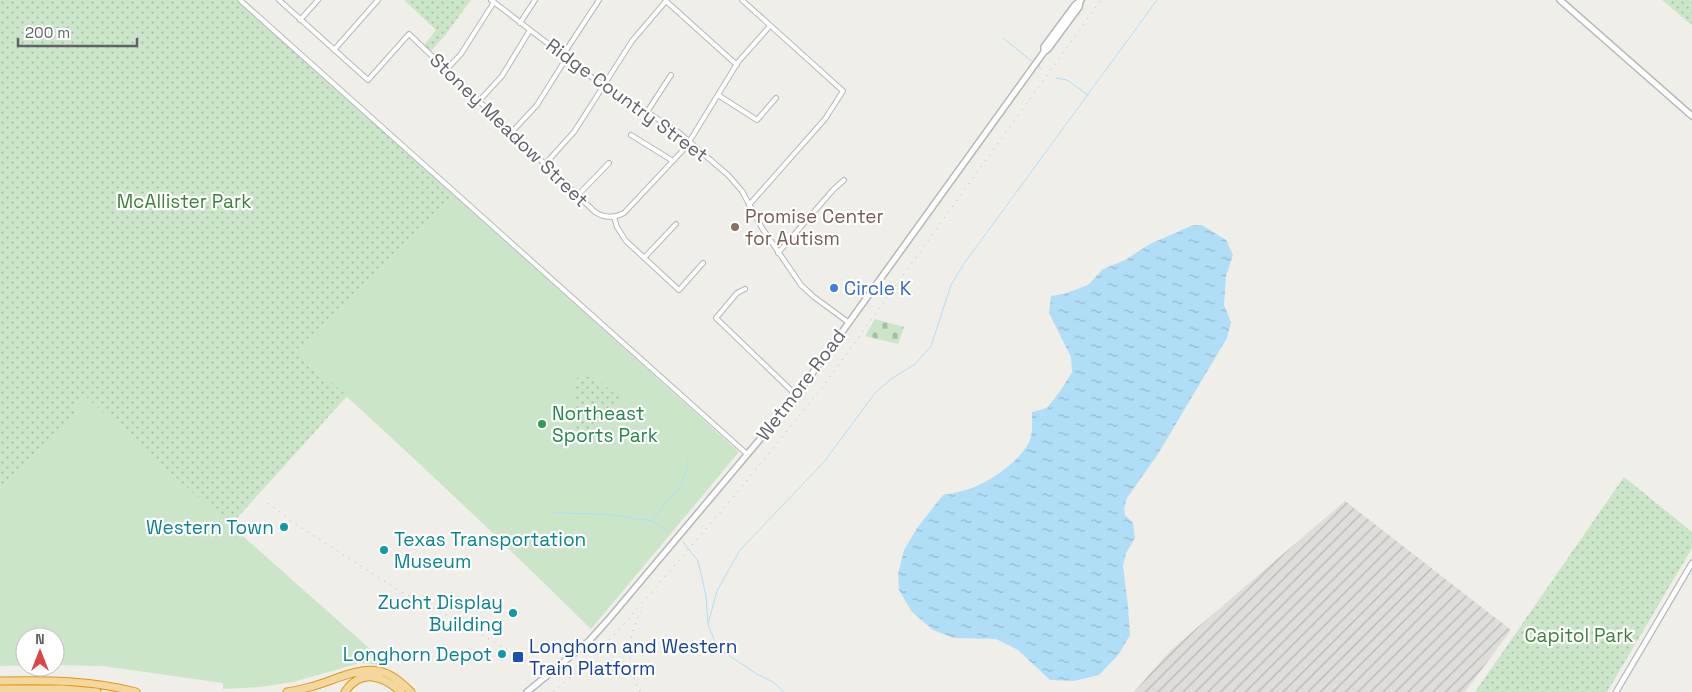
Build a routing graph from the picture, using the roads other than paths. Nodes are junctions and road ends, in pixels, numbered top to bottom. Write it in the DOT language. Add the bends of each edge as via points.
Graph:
graph roads {
  1 [pos="240,0"];
  2 [pos="279,0"];
  3 [pos="318,0"];
  4 [pos="378,0"];
  5 [pos="535,0"];
  6 [pos="598,0"];
  7 [pos="742,0"];
  8 [pos="1560,0"];
  9 [pos="493,1"];
  10 [pos="666,1"];
  11 [pos="1081,1"];
  12 [pos="300,20"];
  13 [pos="520,23"];
  14 [pos="770,26"];
  15 [pos="530,30"];
  16 [pos="334,50"];
  17 [pos="565,56"];
  18 [pos="737,64"];
  19 [pos="446,70"];
  20 [pos="671,75"];
  21 [pos="604,86"];
  22 [pos="718,95"];
  23 [pos="776,98"];
  24 [pos="480,102"];
  25 [pos="647,112"];
  26 [pos="1692,116"];
  27 [pos="512,132"];
  28 [pos="631,135"];
  29 [pos="690,141"];
  30 [pos="673,161"];
  31 [pos="609,163"];
  32 [pos="545,164"];
  33 [pos="844,180"];
  34 [pos="578,195"];
  35 [pos="749,205"];
  36 [pos="614,217"];
  37 [pos="676,224"];
  38 [pos="778,253"];
  39 [pos="644,258"];
  40 [pos="703,263"];
  41 [pos="745,289"];
  42 [pos="848,322"];
  43 [pos="796,394"];
  44 [pos="747,454"];
  45 [pos="1692,563"];
  46 [pos="0,681"];
  47 [pos="0,689"];
  48 [pos="132,691"];
  49 [pos="97,692"];
  50 [pos="142,692"];
  51 [pos="287,692"];
  52 [pos="346,692"];
  53 [pos="401,692"];
  54 [pos="411,692"];
  55 [pos="527,692"];
  56 [pos="1616,692"];
  1 -- 44 [label="street"];
  2 -- 12 [label="street"];
  3 -- 12 [label="street"];
  4 -- 16 [label="street"];
  5 -- 13 [label="street"];
  6 -- 17 [label="street"];
  7 -- 14 [label="street"];
  8 -- 26 [label="main road"];
  9 -- 13 [label="street, Ridge Country Street"];
  9 -- 19 [label="street" via="461,54"];
  10 -- 18 [label="street"];
  10 -- 21 [label="street" via="636,35"];
  11 -- 42 [label="main road, Wetmore Road"];
  12 -- 16 [label="street"];
  13 -- 15 [label="street, Ridge Country Street"];
  14 -- 18 [label="street"];
  14 -- 35 [label="street" via="844,91 824,119"];
  15 -- 17 [label="street, Ridge Country Street"];
  15 -- 24 [label="street" via="502,76"];
  16 -- 19 [label="street, Stoney Meadow Street" via="368,80 408,34"];
  17 -- 21 [label="street, Ridge Country Street"];
  17 -- 27 [label="street" via="537,105"];
  18 -- 22 [label="street"];
  19 -- 24 [label="street, Stoney Meadow Street"];
  20 -- 25 [label="street"];
  21 -- 25 [label="street, Ridge Country Street"];
  21 -- 32 [label="street" via="574,132"];
  22 -- 23 [label="street" via="757,120"];
  22 -- 29 [label="street"];
  24 -- 27 [label="street, Stoney Meadow Street"];
  25 -- 29 [label="street, Ridge Country Street"];
  27 -- 32 [label="street, Stoney Meadow Street"];
  28 -- 30 [label="street"];
  29 -- 30 [label="street"];
  29 -- 35 [label="street, Ridge Country Street" via="728,175"];
  30 -- 36 [label="street" via="624,213"];
  31 -- 34 [label="street"];
  32 -- 34 [label="street, Stoney Meadow Street"];
  33 -- 38 [label="street"];
  34 -- 36 [label="street, Stoney Meadow Street" via="597,213"];
  35 -- 38 [label="street, Ridge Country Street"];
  36 -- 39 [label="street" via="620,234"];
  37 -- 39 [label="street"];
  38 -- 42 [label="street, Ridge Country Street" via="807,291"];
  39 -- 40 [label="street" via="679,290"];
  41 -- 43 [label="street" via="737,293 716,318"];
  42 -- 43 [label="main road, Wetmore Road"];
  43 -- 44 [label="main road, Wetmore Road"];
  44 -- 55 [label="main road, Wetmore Road" via="589,641"];
  45 -- 56 [label="street"];
  46 -- 48 [label="highway" via="80,681"];
  47 -- 49 [label="highway" via="63,688"];
  48 -- 50 [label="highway"];
  51 -- 54 [label="highway" via="370,670 390,675"];
  52 -- 53 [label="highway" via="359,680 370,677 388,681"];
}
